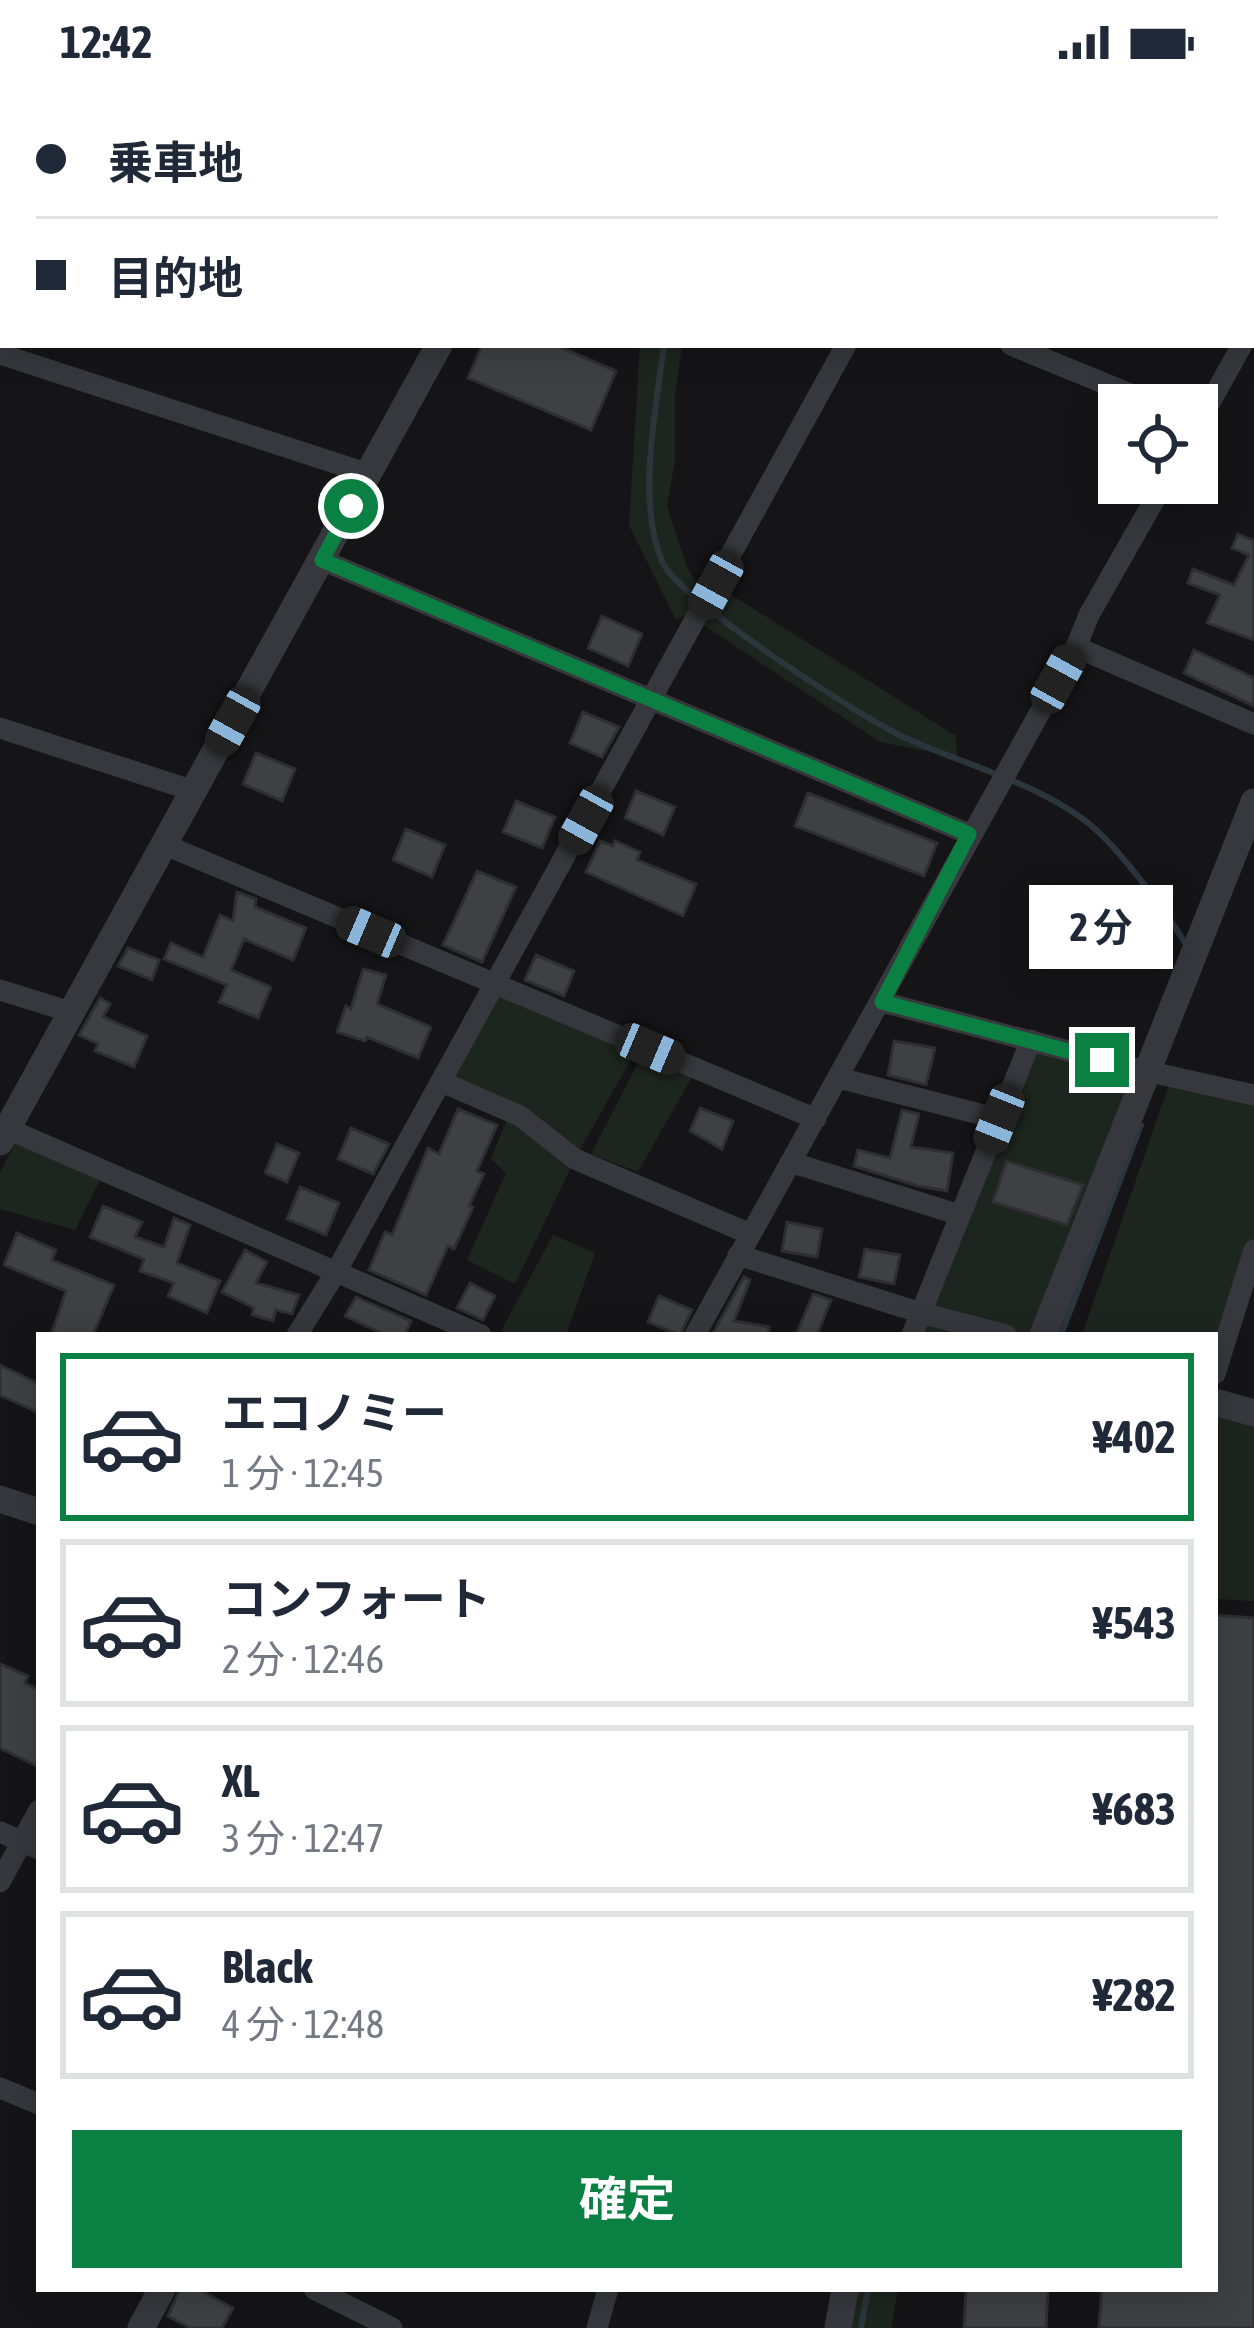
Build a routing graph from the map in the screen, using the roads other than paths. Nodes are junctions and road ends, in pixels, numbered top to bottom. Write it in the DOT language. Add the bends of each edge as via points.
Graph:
graph roads {
  1 [pos="437,348"];
  2 [pos="844,348"];
  3 [pos="1018,348"];
  4 [pos="1240,348"];
  5 [pos="0,355"];
  6 [pos="1106,384"];
  7 [pos="1218,388"];
  8 [pos="369,473"];
  9 [pos="1152,504"];
  10 [pos="322,560"];
  11 [pos="1076,647"];
  12 [pos="652,698"];
  13 [pos="1254,724"];
  14 [pos="0,728"];
  15 [pos="194,790"];
  16 [pos="1254,802"];
  17 [pos="969,834"];
  18 [pos="163,844"];
  19 [pos="496,984"];
  20 [pos="0,990"];
  21 [pos="882,1002"];
  22 [pos="71,1012"];
  23 [pos="1031,1040"];
  24 [pos="1145,1069"];
  25 [pos="839,1078"];
  26 [pos="442,1082"];
  27 [pos="1254,1095"];
  28 [pos="816,1119"];
  29 [pos="999,1119"];
  30 [pos="4,1136"];
  31 [pos="790,1162"];
  32 [pos="960,1215"];
  33 [pos="750,1234"];
  34 [pos="1254,1250"];
  35 [pos="738,1255"];
  36 [pos="337,1272"];
  37 [pos="921,1313"];
  38 [pos="299,1332"];
  39 [pos="474,1332"];
  40 [pos="697,1332"];
  41 [pos="913,1332"];
  42 [pos="994,1332"];
  43 [pos="1044,1332"];
  44 [pos="1218,1364"];
  45 [pos="1218,1403"];
  46 [pos="1254,1413"];
  47 [pos="0,1499"];
  48 [pos="36,1511"];
  49 [pos="0,1832"];
  50 [pos="31,1846"];
  51 [pos="0,1882"];
  52 [pos="0,2088"];
  53 [pos="36,2103"];
  54 [pos="160,2292"];
  55 [pos="320,2292"];
  56 [pos="607,2292"];
  57 [pos="844,2292"];
  58 [pos="384,2326"];
  59 [pos="141,2328"];
  60 [pos="597,2328"];
  61 [pos="838,2328"];
  1 -- 8 [label="street"];
  2 -- 12 [label="street"];
  3 -- 6 [label="street"];
  4 -- 7 [label="street"];
  5 -- 8 [label="street"];
  8 -- 10 [label="street"];
  9 -- 11 [label="street"];
  10 -- 12 [label="street"];
  10 -- 15 [label="street"];
  11 -- 13 [label="street"];
  11 -- 17 [label="street"];
  12 -- 17 [label="street"];
  12 -- 19 [label="street"];
  14 -- 15 [label="street"];
  15 -- 18 [label="street"];
  16 -- 24 [label="street"];
  17 -- 21 [label="street"];
  18 -- 19 [label="street"];
  18 -- 22 [label="street"];
  19 -- 26 [label="street"];
  19 -- 28 [label="street"];
  20 -- 22 [label="street"];
  21 -- 23 [label="street"];
  21 -- 25 [label="street"];
  22 -- 30 [label="street"];
  23 -- 24 [label="street"];
  23 -- 29 [label="street"];
  24 -- 27 [label="street"];
  24 -- 43 [label="street"];
  25 -- 28 [label="street"];
  25 -- 29 [label="street"];
  26 -- 33 [label="street" via="520,1116 575,1159"];
  26 -- 36 [label="street"];
  28 -- 31 [label="street"];
  29 -- 32 [label="street"];
  30 -- 36 [label="street"];
  31 -- 32 [label="street"];
  31 -- 33 [label="street"];
  32 -- 37 [label="street"];
  33 -- 35 [label="street"];
  34 -- 44 [label="street"];
  35 -- 37 [label="street"];
  35 -- 40 [label="street"];
  36 -- 38 [label="street"];
  36 -- 39 [label="street"];
  37 -- 41 [label="street"];
  37 -- 42 [label="street"];
  45 -- 46 [label="street"];
  47 -- 48 [label="street"];
  49 -- 50 [label="street"];
  50 -- 51 [label="street"];
  52 -- 53 [label="street"];
  54 -- 59 [label="street"];
  55 -- 58 [label="street"];
  56 -- 60 [label="street"];
  57 -- 61 [label="street"];
}
